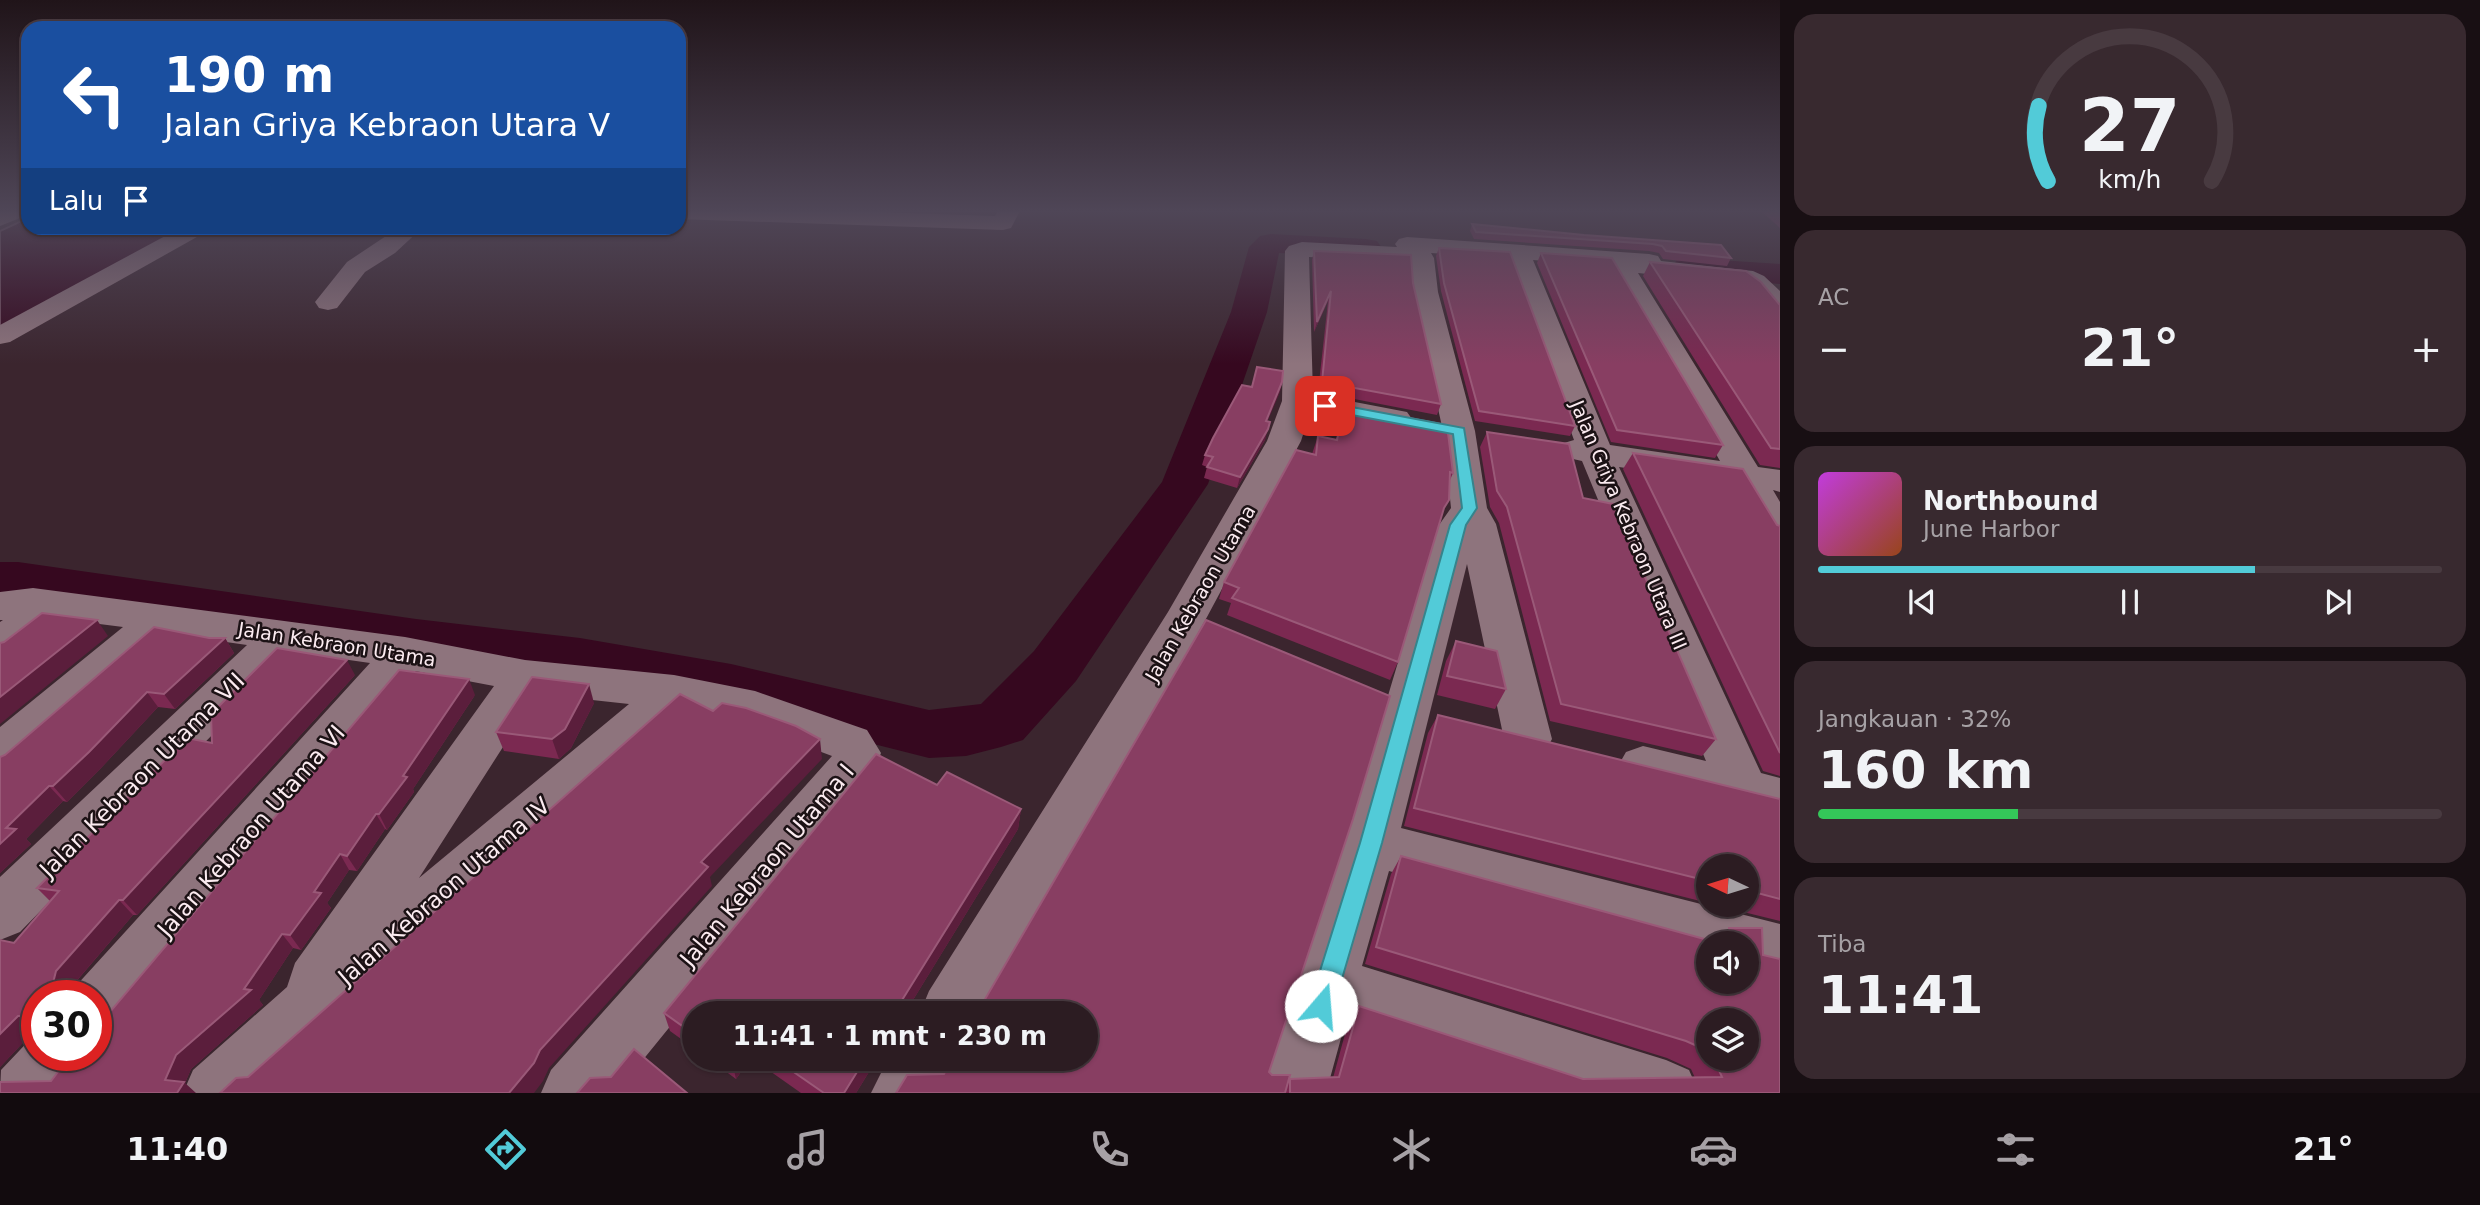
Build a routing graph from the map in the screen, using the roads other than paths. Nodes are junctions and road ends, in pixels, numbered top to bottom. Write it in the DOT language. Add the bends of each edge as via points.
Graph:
graph roads {
  1 [pos="134,262"];
  2 [pos="365,262"];
  3 [pos="1297,262"];
  4 [pos="1422,262"];
  5 [pos="1523,262"];
  6 [pos="1650,262"];
  7 [pos="1780,269"];
  8 [pos="328,302"];
  9 [pos="1780,305"];
  10 [pos="0,336"];
  11 [pos="1298,401"];
  12 [pos="1473,433"];
  13 [pos="1541,444"];
  14 [pos="1596,453"];
  15 [pos="1743,475"];
  16 [pos="1780,481"];
  17 [pos="1469,508"];
  18 [pos="1780,533"];
  19 [pos="52,604"];
  20 [pos="0,606"];
  21 [pos="161,619"];
  22 [pos="284,635"];
  23 [pos="0,644"];
  24 [pos="405,653"];
  25 [pos="525,676"];
  26 [pos="674,692"];
  27 [pos="1489,728"];
  28 [pos="0,755"];
  29 [pos="1761,794"];
  30 [pos="1371,843"];
  31 [pos="0,914"];
  32 [pos="1701,931"];
  33 [pos="1759,946"];
  34 [pos="1780,952"];
  35 [pos="1328,985"];
  36 [pos="112,992"];
  37 [pos="959,1001"];
  38 [pos="287,1027"];
  39 [pos="43,1071"];
  40 [pos="917,1071"];
  41 [pos="24,1093"];
  42 [pos="216,1093"];
  43 [pos="574,1093"];
  44 [pos="904,1093"];
  45 [pos="1293,1093"];
  46 [pos="1666,1093"];
  1 -- 10 [label="street"];
  2 -- 8 [label="street"];
  3 -- 11 [label="street, Jalan Kebraon Utama"];
  4 -- 12 [label="street" via="1425,292"];
  5 -- 14 [label="street, Jalan Griya Kebraon Utara III"];
  6 -- 7 [label="street"];
  9 -- 15 [label="street" via="1744,276 1620,266"];
  11 -- 12 [label="street"];
  11 -- 37 [label="street, Jalan Kebraon Utama" via="1205,625"];
  12 -- 17 [label="street"];
  13 -- 14 [label="street"];
  14 -- 15 [label="street"];
  14 -- 29 [label="street, Jalan Griya Kebraon Utara III"];
  15 -- 16 [label="street"];
  15 -- 18 [label="street"];
  17 -- 27 [label="street" via="1477,524"];
  17 -- 27 [label="street" via="1458,525"];
  19 -- 20 [label="street, Jalan Kebraon Utama"];
  19 -- 21 [label="street, Jalan Kebraon Utama"];
  19 -- 23 [label="street"];
  21 -- 22 [label="street, Jalan Kebraon Utama"];
  21 -- 28 [label="street"];
  22 -- 24 [label="street, Jalan Kebraon Utama"];
  22 -- 31 [label="street, Jalan Kebraon Utama VII"];
  24 -- 25 [label="street, Jalan Kebraon Utama"];
  24 -- 36 [label="street, Jalan Kebraon Utama VI"];
  25 -- 26 [label="street, Jalan Kebraon Utama"];
  25 -- 38 [label="street"];
  26 -- 38 [label="street, Jalan Kebraon Utama IV"];
  26 -- 43 [label="street, Jalan Kebraon Utama I" via="755,709 850,743 857,753 855,764"];
  27 -- 29 [label="street"];
  27 -- 30 [label="street"];
  30 -- 32 [label="street"];
  30 -- 35 [label="street"];
  33 -- 34 [label="street"];
  35 -- 45 [label="street"];
  35 -- 46 [label="street"];
  38 -- 42 [label="street, Jalan Kebraon Utama IV"];
  39 -- 41 [label="street"];
  40 -- 44 [label="street"];
}
